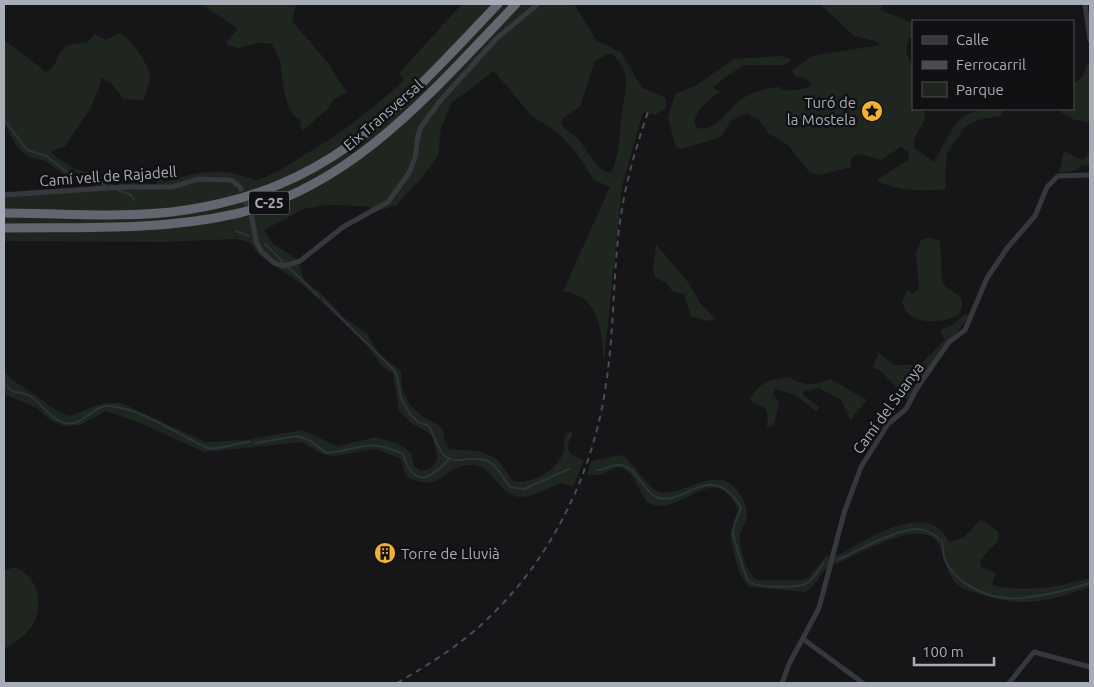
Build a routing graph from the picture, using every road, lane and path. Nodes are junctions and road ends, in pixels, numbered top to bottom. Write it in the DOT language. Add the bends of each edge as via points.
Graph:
graph roads {
  1 [pos="498,4"];
  2 [pos="516,4"];
  3 [pos="538,4"];
  4 [pos="1085,4"];
  5 [pos="1090,40"];
  6 [pos="1090,175"];
  7 [pos="240,187"];
  8 [pos="4,195"];
  9 [pos="4,213"];
  10 [pos="252,218"];
  11 [pos="4,228"];
  12 [pos="803,639"];
  13 [pos="1090,667"];
  14 [pos="782,683"];
  15 [pos="863,683"];
  16 [pos="1009,683"];
  1 -- 9 [label="highway, Eix Transversal / C-25" via="370,132 309,172 265,191 213,204 157,212"];
  2 -- 11 [label="highway, Eix Transversal / C-25" via="411,112 378,141 345,166 271,203 235,214 187,222"];
  3 -- 10 [label="street" via="497,38 440,101 421,127 409,173 388,202 350,223 300,261 284,266 274,263 261,251"];
  4 -- 5 [label="street"];
  6 -- 12 [label="street, Camí del Suanya" via="1058,176 1047,187 1035,216 987,278 965,330 949,342 906,409 888,424 872,447 844,513 819,608"];
  7 -- 8 [label="street, Camí vell de Rajadell" via="231,180 205,178 172,187"];
  12 -- 14 [label="street, Camí del Suanya"];
  12 -- 15 [label="street"];
  13 -- 16 [label="street" via="1034,652"];
}
